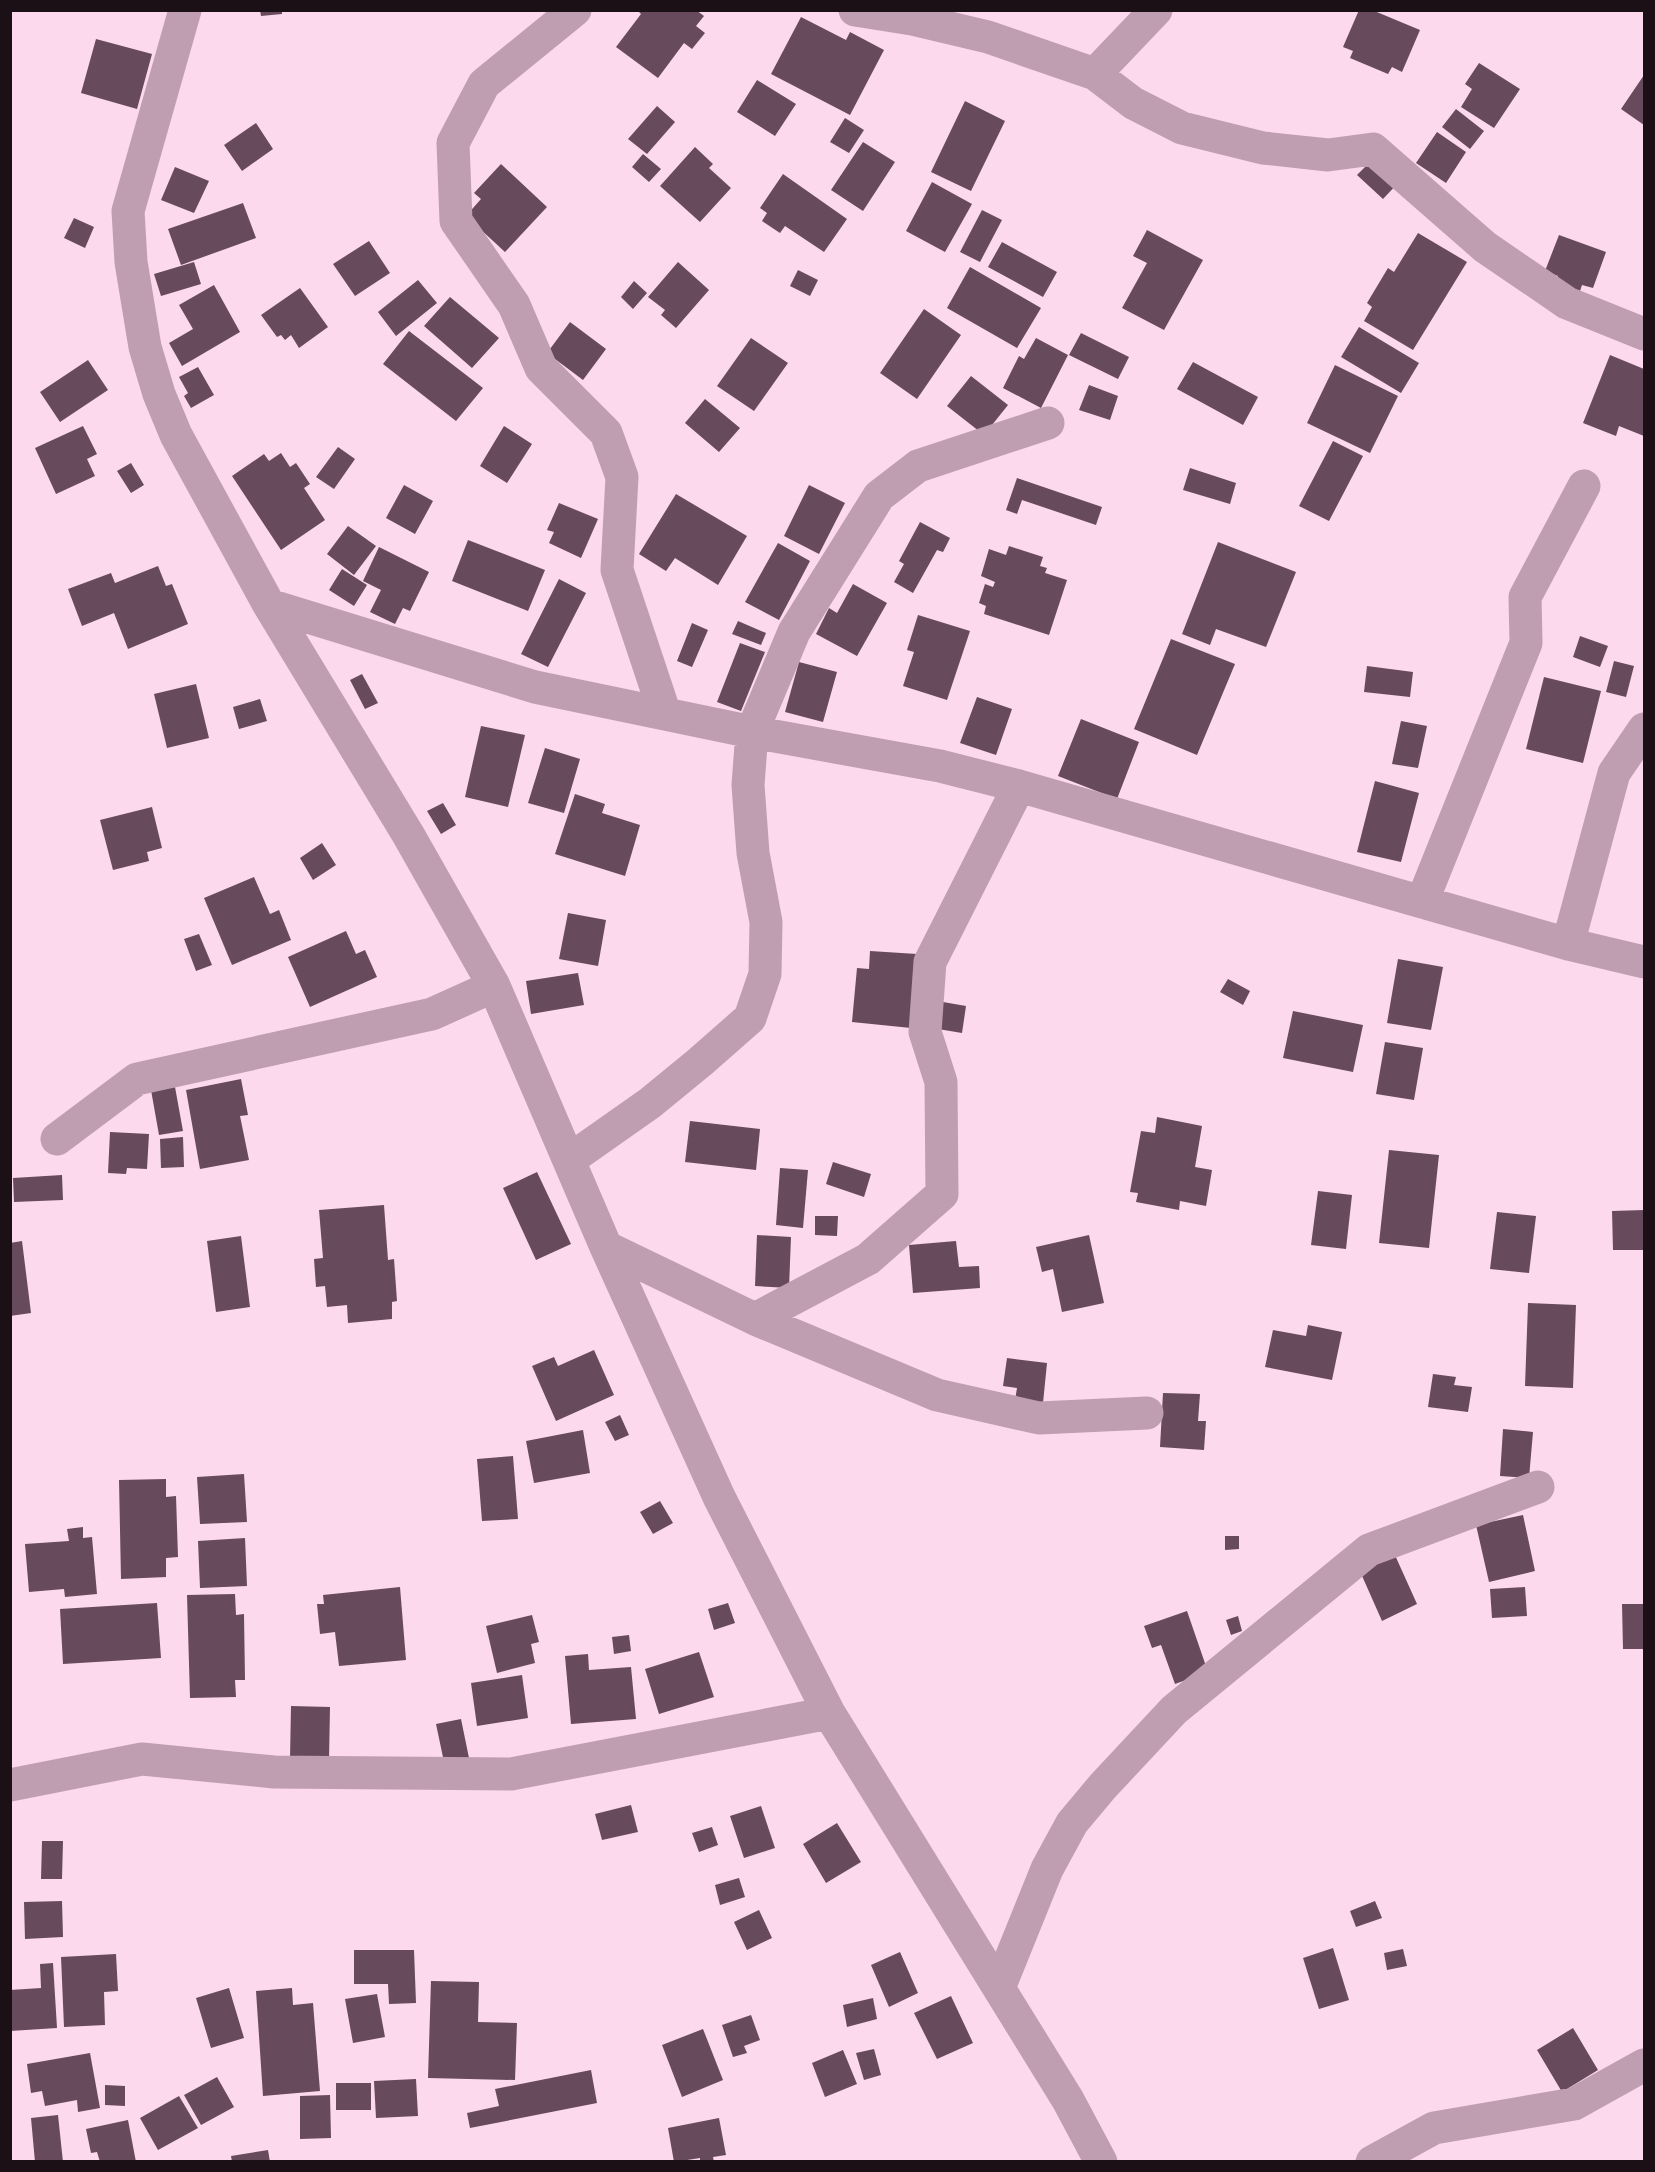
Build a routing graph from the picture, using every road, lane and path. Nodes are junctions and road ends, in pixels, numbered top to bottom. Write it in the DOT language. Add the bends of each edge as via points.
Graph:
graph roads {
  1 [pos="185,10"];
  2 [pos="575,10"];
  3 [pos="855,10"];
  4 [pos="1156,10"];
  5 [pos="1095,74"];
  6 [pos="1644,334"];
  7 [pos="1048,423"];
  8 [pos="1584,486"];
  9 [pos="269,605"];
  10 [pos="665,714"];
  11 [pos="1644,729"];
  12 [pos="752,732"];
  13 [pos="1020,786"];
  14 [pos="1422,902"];
  15 [pos="1568,944"];
  16 [pos="1644,962"];
  17 [pos="494,986"];
  18 [pos="57,1138"];
  19 [pos="569,1160"];
  20 [pos="606,1247"];
  21 [pos="755,1319"];
  22 [pos="1147,1413"];
  23 [pos="1538,1487"];
  24 [pos="829,1713"];
  25 [pos="10,1785"];
  26 [pos="999,1988"];
  27 [pos="1644,2065"];
  28 [pos="1101,2162"];
  29 [pos="1372,2162"];
  1 -- 9 [label="street" via="128,211 131,262 145,347 159,394 176,435"];
  2 -- 10 [label="street" via="484,84 453,143 456,221 514,305 541,368 606,433 622,477 617,570"];
  3 -- 5 [label="street" via="988,37"];
  4 -- 5 [label="street"];
  5 -- 6 [label="street" via="1132,103 1182,128 1263,148 1317,154 1373,149 1485,247 1567,303"];
  7 -- 12 [label="street" via="918,466 879,496 794,632"];
  8 -- 14 [label="street" via="1525,597 1526,643"];
  9 -- 10 [label="street" via="535,687"];
  9 -- 17 [label="street" via="409,836"];
  10 -- 12 [label="street"];
  11 -- 15 [label="street" via="1614,773"];
  12 -- 13 [label="street" via="940,766"];
  12 -- 19 [label="street" via="748,785 753,853 766,922 765,974 750,1017 650,1103"];
  13 -- 14 [label="street"];
  13 -- 21 [label="street" via="930,962 925,1032 941,1082 942,1194 868,1259"];
  14 -- 15 [label="street"];
  15 -- 16 [label="street"];
  17 -- 18 [label="street" via="432,1014 137,1079"];
  17 -- 19 [label="street"];
  19 -- 20 [label="street"];
  20 -- 21 [label="street"];
  20 -- 24 [label="street" via="719,1497"];
  21 -- 22 [label="street" via="957,1400 1039,1418"];
  23 -- 26 [label="street" via="1369,1550 1174,1710 1072,1823 1047,1869"];
  24 -- 25 [label="street" via="511,1774 274,1772 142,1760"];
  24 -- 26 [label="street"];
  26 -- 28 [label="street"];
  27 -- 29 [label="street" via="1574,2104 1434,2128"];
}
